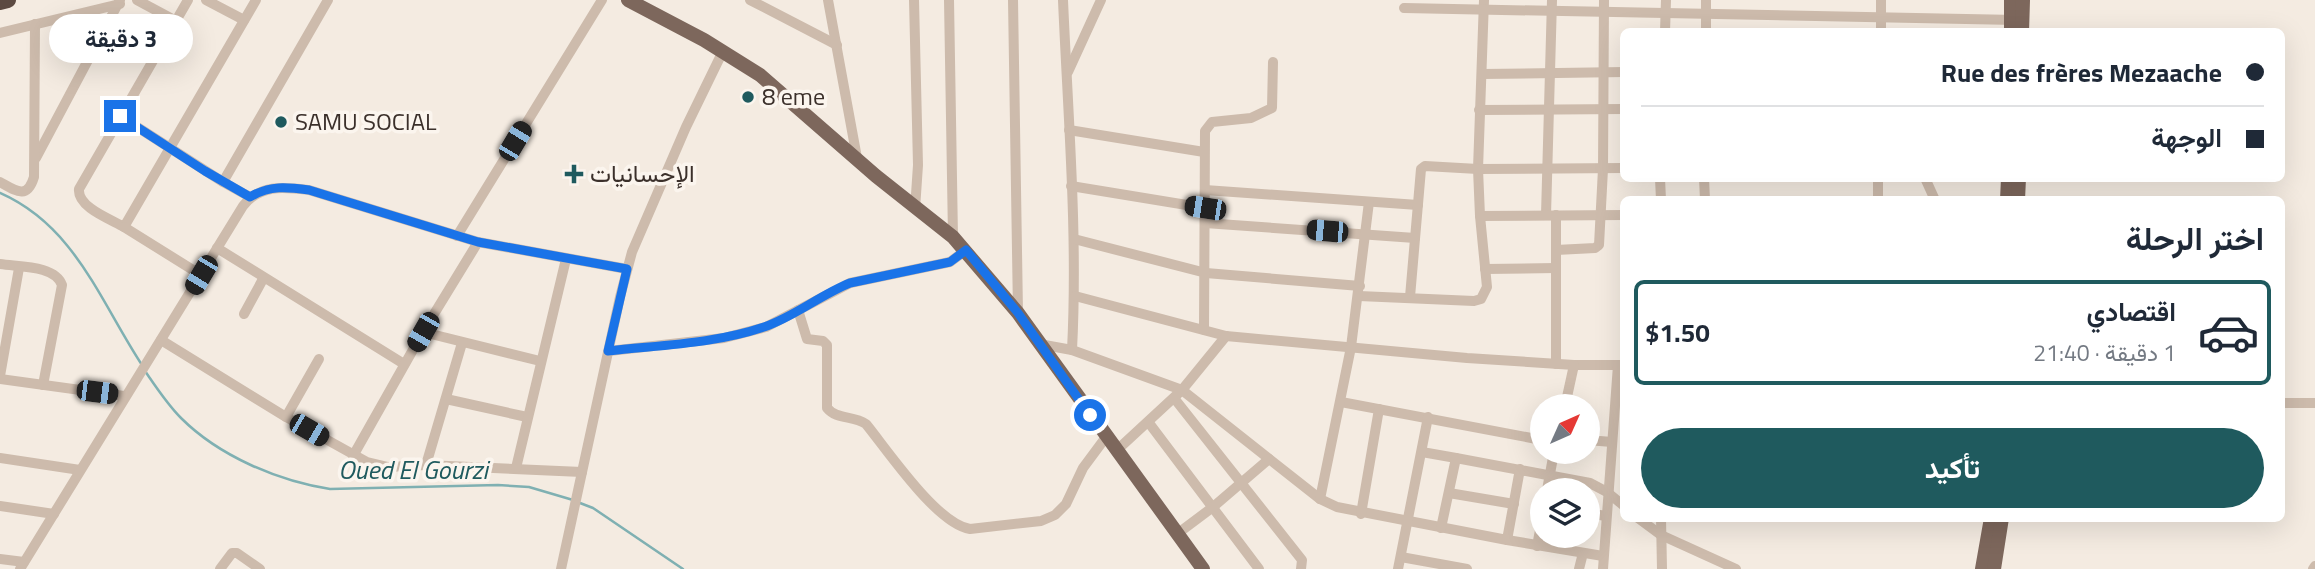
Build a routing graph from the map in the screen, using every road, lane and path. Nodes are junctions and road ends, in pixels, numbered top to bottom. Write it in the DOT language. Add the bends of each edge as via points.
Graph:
graph roads {
  1 [pos="8,0"];
  2 [pos="137,0"];
  3 [pos="188,0"];
  4 [pos="206,0"];
  5 [pos="256,0"];
  6 [pos="328,0"];
  7 [pos="602,0"];
  8 [pos="750,0"];
  9 [pos="828,0"];
  10 [pos="914,0"];
  11 [pos="949,0"];
  12 [pos="1013,0"];
  13 [pos="1063,0"];
  14 [pos="1101,0"];
  15 [pos="1666,0"];
  16 [pos="1706,0"];
  17 [pos="1881,0"];
  18 [pos="2011,0"];
  19 [pos="2023,0"];
  20 [pos="631,1"];
  21 [pos="0,2"];
  22 [pos="120,2"];
  23 [pos="1484,5"];
  24 [pos="1552,5"];
  25 [pos="1604,5"];
  26 [pos="1404,8"];
  27 [pos="1666,12"];
  28 [pos="1707,13"];
  29 [pos="1881,16"];
  30 [pos="244,20"];
  31 [pos="176,21"];
  32 [pos="35,24"];
  33 [pos="2017,26"];
  34 [pos="1665,28"];
  35 [pos="1706,28"];
  36 [pos="1881,28"];
  37 [pos="0,33"];
  38 [pos="837,45"];
  39 [pos="723,51"];
  40 [pos="1273,62"];
  41 [pos="1620,72"];
  42 [pos="1602,73"];
  43 [pos="1066,74"];
  44 [pos="1482,74"];
  45 [pos="1549,74"];
  46 [pos="1549,108"];
  47 [pos="1603,109"];
  48 [pos="1620,109"];
  49 [pos="1479,110"];
  50 [pos="120,116"];
  51 [pos="1069,130"];
  52 [pos="170,149"];
  53 [pos="1204,152"];
  54 [pos="857,158"];
  55 [pos="34,161"];
  56 [pos="1620,168"];
  57 [pos="1478,169"];
  58 [pos="1546,169"];
  59 [pos="1603,169"];
  60 [pos="0,182"];
  61 [pos="223,182"];
  62 [pos="1071,186"];
  63 [pos="1205,190"];
  64 [pos="250,197"];
  65 [pos="1369,202"];
  66 [pos="1418,205"];
  67 [pos="1205,208"];
  68 [pos="915,209"];
  69 [pos="1551,215"];
  70 [pos="1600,215"];
  71 [pos="1620,215"];
  72 [pos="1480,216"];
  73 [pos="1205,223"];
  74 [pos="124,227"];
  75 [pos="1366,235"];
  76 [pos="457,236"];
  77 [pos="953,237"];
  78 [pos="1415,238"];
  79 [pos="1074,239"];
  80 [pos="478,242"];
  81 [pos="217,248"];
  82 [pos="966,250"];
  83 [pos="1556,250"];
  84 [pos="566,259"];
  85 [pos="0,264"];
  86 [pos="19,268"];
  87 [pos="1556,268"];
  88 [pos="627,269"];
  89 [pos="1485,269"];
  90 [pos="1206,273"];
  91 [pos="201,275"];
  92 [pos="264,279"];
  93 [pos="1359,291"];
  94 [pos="1075,296"];
  95 [pos="1410,298"];
  96 [pos="798,310"];
  97 [pos="1018,313"];
  98 [pos="244,314"];
  99 [pos="1204,330"];
  100 [pos="423,332"];
  101 [pos="1226,336"];
  102 [pos="161,340"];
  103 [pos="462,343"];
  104 [pos="1039,344"];
  105 [pos="1351,347"];
  106 [pos="1072,350"];
  107 [pos="608,351"];
  108 [pos="319,359"];
  109 [pos="540,361"];
  110 [pos="1556,363"];
  111 [pos="404,364"];
  112 [pos="1574,365"];
  113 [pos="1620,365"];
  114 [pos="1620,374"];
  115 [pos="0,377"];
  116 [pos="43,385"];
  117 [pos="1178,394"];
  118 [pos="1568,394"];
  119 [pos="124,396"];
  120 [pos="446,399"];
  121 [pos="1341,402"];
  122 [pos="2285,403"];
  123 [pos="2315,403"];
  124 [pos="1379,409"];
  125 [pos="286,417"];
  126 [pos="527,417"];
  127 [pos="1428,418"];
  128 [pos="1149,423"];
  129 [pos="1106,437"];
  130 [pos="1530,438"];
  131 [pos="1600,441"];
  132 [pos="1612,442"];
  133 [pos="1116,451"];
  134 [pos="1422,452"];
  135 [pos="353,456"];
  136 [pos="0,458"];
  137 [pos="1456,458"];
  138 [pos="1269,459"];
  139 [pos="426,464"];
  140 [pos="1551,464"];
  141 [pos="516,468"];
  142 [pos="1520,469"];
  143 [pos="80,470"];
  144 [pos="582,472"];
  145 [pos="1549,475"];
  146 [pos="1549,478"];
  147 [pos="1242,483"];
  148 [pos="1607,492"];
  149 [pos="1448,493"];
  150 [pos="1320,499"];
  151 [pos="1620,503"];
  152 [pos="1514,504"];
  153 [pos="0,506"];
  154 [pos="1213,507"];
  155 [pos="1361,513"];
  156 [pos="54,514"];
  157 [pos="1600,515"];
  158 [pos="1606,516"];
  159 [pos="1407,522"];
  160 [pos="1643,522"];
  161 [pos="1661,522"];
  162 [pos="1990,522"];
  163 [pos="2001,522"];
  164 [pos="1441,528"];
  165 [pos="1177,534"];
  166 [pos="1661,535"];
  167 [pos="1507,540"];
  168 [pos="1530,544"];
  169 [pos="1554,548"];
  170 [pos="1583,553"];
  171 [pos="1603,556"];
  172 [pos="1401,557"];
  173 [pos="0,559"];
  174 [pos="22,566"];
  175 [pos="220,569"];
  176 [pos="260,569"];
  177 [pos="561,569"];
  178 [pos="1203,569"];
  179 [pos="1259,569"];
  180 [pos="1301,569"];
  181 [pos="1398,569"];
  182 [pos="1467,569"];
  183 [pos="1579,569"];
  184 [pos="1603,569"];
  185 [pos="1662,569"];
  186 [pos="1736,569"];
  187 [pos="1982,569"];
  188 [pos="1994,569"];
  1 -- 21 [label="highway"];
  2 -- 31 [label="street"];
  3 -- 31 [label="street"];
  4 -- 30 [label="street"];
  5 -- 30 [label="street"];
  6 -- 61 [label="street"];
  7 -- 76 [label="street"];
  8 -- 38 [label="street"];
  9 -- 38 [label="street"];
  10 -- 68 [label="street"];
  11 -- 77 [label="street"];
  12 -- 97 [label="street"];
  13 -- 43 [label="street"];
  14 -- 43 [label="street"];
  15 -- 27 [label="street"];
  16 -- 28 [label="street"];
  17 -- 29 [label="street"];
  18 -- 33 [label="main road"];
  19 -- 33 [label="main road"];
  20 -- 39 [label="main road"];
  22 -- 32 [label="street"];
  22 -- 55 [label="street"];
  23 -- 24 [label="street"];
  23 -- 26 [label="street"];
  23 -- 44 [label="street"];
  24 -- 25 [label="street"];
  24 -- 45 [label="street"];
  25 -- 27 [label="street"];
  25 -- 42 [label="street"];
  27 -- 28 [label="street"];
  27 -- 34 [label="street"];
  28 -- 29 [label="street"];
  28 -- 35 [label="street"];
  29 -- 33 [label="street"];
  29 -- 36 [label="street"];
  30 -- 52 [label="street"];
  31 -- 50 [label="street"];
  32 -- 37 [label="street"];
  32 -- 55 [label="street"];
  38 -- 54 [label="street"];
  39 -- 54 [label="main road" via="760,75"];
  39 -- 88 [label="street"];
  40 -- 53 [label="street" via="1272,108 1251,118 1212,122 1205,131"];
  41 -- 42 [label="street"];
  42 -- 45 [label="street"];
  42 -- 47 [label="street"];
  43 -- 51 [label="street"];
  44 -- 45 [label="street"];
  44 -- 49 [label="street"];
  45 -- 46 [label="street"];
  46 -- 47 [label="street"];
  46 -- 49 [label="street"];
  46 -- 58 [label="street"];
  47 -- 48 [label="street"];
  47 -- 59 [label="street"];
  49 -- 57 [label="street"];
  50 -- 52 [label="street"];
  50 -- 74 [label="street" via="78,192 83,202"];
  51 -- 53 [label="street"];
  51 -- 62 [label="street"];
  52 -- 61 [label="street"];
  52 -- 74 [label="street"];
  53 -- 63 [label="street"];
  54 -- 68 [label="main road"];
  55 -- 60 [label="street" via="28,190 16,191"];
  56 -- 59 [label="street"];
  57 -- 58 [label="street"];
  57 -- 66 [label="street" via="1423,167"];
  57 -- 72 [label="street"];
  58 -- 59 [label="street"];
  58 -- 69 [label="street"];
  59 -- 70 [label="street"];
  61 -- 64 [label="street"];
  62 -- 67 [label="street"];
  62 -- 79 [label="street"];
  63 -- 65 [label="street"];
  63 -- 67 [label="street"];
  64 -- 76 [label="street" via="283,187 309,190"];
  64 -- 81 [label="street"];
  65 -- 66 [label="street"];
  65 -- 75 [label="street"];
  66 -- 78 [label="street"];
  67 -- 73 [label="street"];
  68 -- 77 [label="main road"];
  69 -- 70 [label="street"];
  69 -- 72 [label="street"];
  69 -- 83 [label="street"];
  70 -- 71 [label="street"];
  70 -- 83 [label="street" via="1598,247"];
  72 -- 89 [label="street"];
  73 -- 75 [label="street"];
  73 -- 90 [label="street"];
  74 -- 91 [label="street"];
  75 -- 78 [label="street"];
  75 -- 93 [label="street"];
  76 -- 80 [label="street"];
  77 -- 82 [label="main road"];
  78 -- 95 [label="street"];
  79 -- 90 [label="street"];
  79 -- 94 [label="street"];
  80 -- 84 [label="street"];
  80 -- 100 [label="street"];
  81 -- 91 [label="street"];
  81 -- 92 [label="street"];
  82 -- 96 [label="street" via="950,262 850,283"];
  82 -- 97 [label="main road"];
  83 -- 87 [label="street"];
  84 -- 88 [label="street"];
  84 -- 109 [label="street"];
  85 -- 86 [label="street"];
  86 -- 115 [label="street"];
  86 -- 116 [label="street" via="51,272 62,285"];
  87 -- 89 [label="street"];
  87 -- 110 [label="street"];
  88 -- 107 [label="street"];
  89 -- 95 [label="street" via="1487,287 1481,299"];
  90 -- 93 [label="street"];
  90 -- 99 [label="street"];
  91 -- 102 [label="street"];
  92 -- 98 [label="street"];
  92 -- 111 [label="street"];
  93 -- 95 [label="street"];
  93 -- 105 [label="street"];
  94 -- 99 [label="street"];
  94 -- 106 [label="street"];
  96 -- 107 [label="street" via="766,327 724,338"];
  96 -- 129 [label="street" via="807,339 827,345 827,408 837,416 855,417 866,424 942,516 960,527 1041,521 1055,515"];
  97 -- 104 [label="main road"];
  99 -- 101 [label="street"];
  100 -- 103 [label="street"];
  100 -- 111 [label="street"];
  101 -- 105 [label="street"];
  101 -- 117 [label="street"];
  102 -- 119 [label="street"];
  102 -- 125 [label="street"];
  103 -- 109 [label="street"];
  103 -- 120 [label="street"];
  104 -- 106 [label="street"];
  104 -- 129 [label="main road"];
  105 -- 110 [label="street"];
  105 -- 121 [label="street"];
  106 -- 117 [label="street"];
  107 -- 144 [label="street"];
  108 -- 125 [label="street"];
  109 -- 126 [label="street"];
  110 -- 112 [label="street"];
  111 -- 135 [label="street"];
  112 -- 113 [label="street"];
  112 -- 118 [label="street"];
  114 -- 132 [label="street"];
  115 -- 116 [label="street"];
  116 -- 119 [label="street"];
  117 -- 128 [label="street"];
  117 -- 138 [label="street"];
  117 -- 147 [label="street"];
  119 -- 143 [label="street"];
  120 -- 126 [label="street"];
  120 -- 139 [label="street"];
  121 -- 124 [label="street"];
  121 -- 150 [label="street"];
  122 -- 123 [label="street"];
  124 -- 127 [label="street"];
  124 -- 155 [label="street"];
  125 -- 135 [label="street"];
  126 -- 141 [label="street"];
  127 -- 130 [label="street"];
  127 -- 134 [label="street"];
  128 -- 133 [label="street"];
  128 -- 154 [label="street"];
  129 -- 133 [label="main road"];
  131 -- 132 [label="street"];
  132 -- 148 [label="street"];
  133 -- 165 [label="main road"];
  134 -- 137 [label="street"];
  134 -- 159 [label="street"];
  135 -- 139 [label="street" via="388,467"];
  136 -- 143 [label="street"];
  137 -- 142 [label="street"];
  137 -- 149 [label="street"];
  138 -- 147 [label="street"];
  138 -- 150 [label="street"];
  139 -- 141 [label="street"];
  140 -- 145 [label="street"];
  141 -- 144 [label="street"];
  142 -- 145 [label="street"];
  142 -- 152 [label="street"];
  143 -- 156 [label="street"];
  144 -- 177 [label="street"];
  145 -- 146 [label="street"];
  145 -- 148 [label="street" via="1590,483"];
  147 -- 154 [label="street"];
  147 -- 180 [label="street" via="1302,560"];
  148 -- 151 [label="street"];
  148 -- 158 [label="street"];
  149 -- 152 [label="street"];
  149 -- 164 [label="street"];
  150 -- 155 [label="street"];
  152 -- 167 [label="street"];
  153 -- 156 [label="street"];
  154 -- 165 [label="street"];
  154 -- 179 [label="street"];
  155 -- 159 [label="street"];
  156 -- 174 [label="street"];
  157 -- 158 [label="street"];
  158 -- 171 [label="street"];
  159 -- 164 [label="street"];
  159 -- 172 [label="street"];
  160 -- 166 [label="street"];
  161 -- 166 [label="street"];
  162 -- 187 [label="main road"];
  163 -- 188 [label="main road"];
  164 -- 167 [label="street"];
  165 -- 178 [label="main road"];
  166 -- 185 [label="street"];
  166 -- 186 [label="street"];
  167 -- 168 [label="street"];
  169 -- 170 [label="street"];
  170 -- 171 [label="street"];
  170 -- 183 [label="street"];
  171 -- 184 [label="street"];
  172 -- 181 [label="street"];
  172 -- 182 [label="street"];
  173 -- 174 [label="street"];
  175 -- 176 [label="street" via="237,553"];
}
